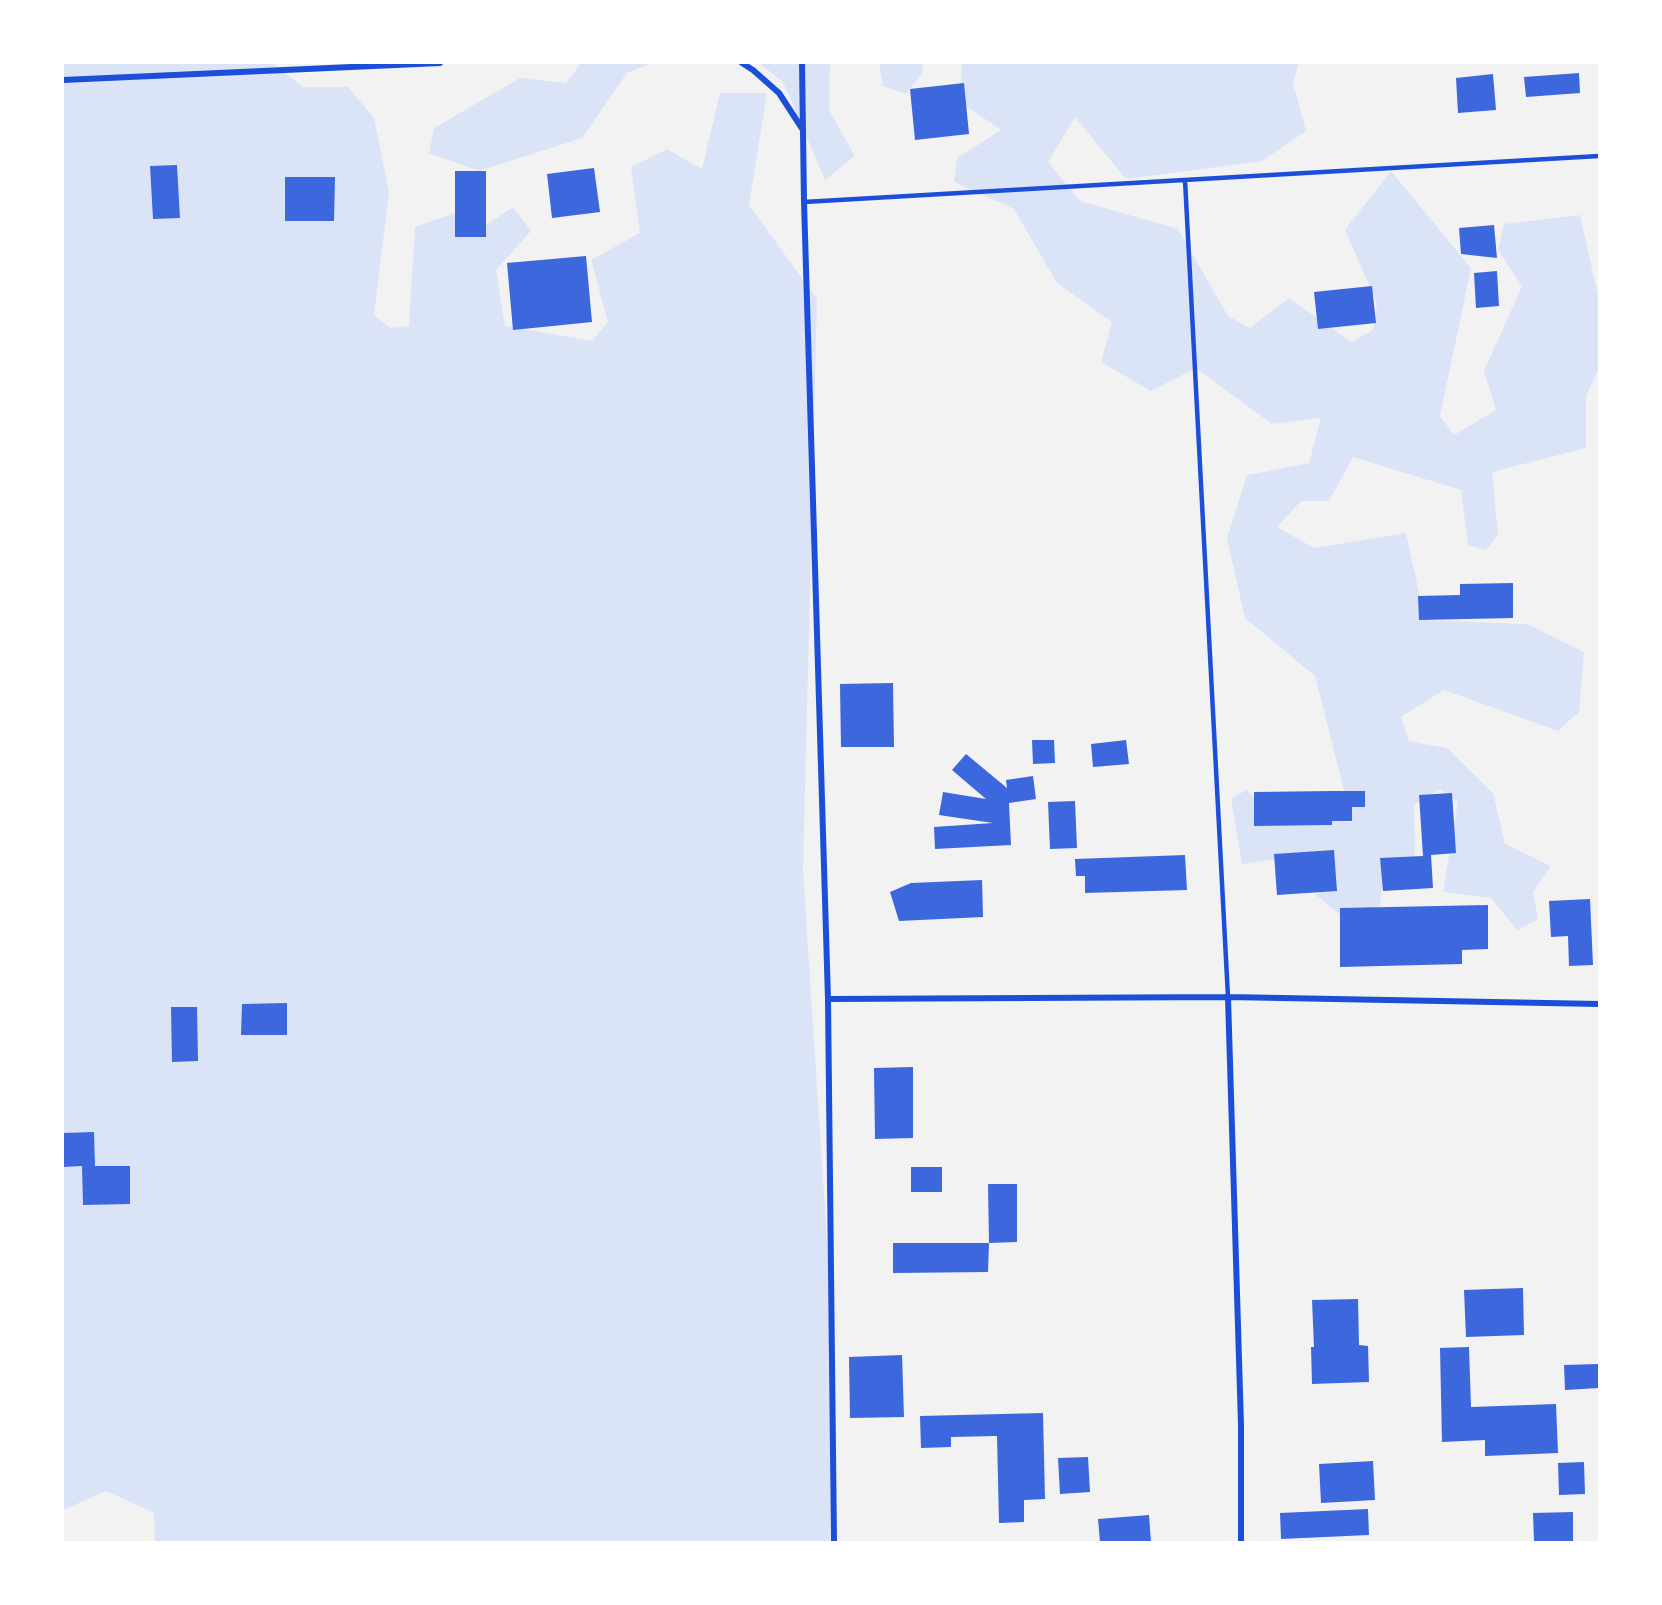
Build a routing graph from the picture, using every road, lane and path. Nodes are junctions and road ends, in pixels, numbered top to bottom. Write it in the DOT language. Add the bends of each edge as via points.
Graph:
graph roads {
  1 [pos="440,63"];
  2 [pos="742,63"];
  3 [pos="802,63"];
  4 [pos="63,81"];
  5 [pos="803,131"];
  6 [pos="1599,156"];
  7 [pos="1185,180"];
  8 [pos="804,202"];
  9 [pos="1228,997"];
  10 [pos="828,999"];
  11 [pos="1599,1004"];
  12 [pos="834,1542"];
  13 [pos="1241,1542"];
  1 -- 4 [label="street"];
  2 -- 5 [label="street" via="779,93"];
  3 -- 5 [label="street"];
  5 -- 8 [label="street"];
  6 -- 7 [label="lane"];
  7 -- 8 [label="lane"];
  7 -- 9 [label="lane"];
  8 -- 10 [label="street"];
  9 -- 10 [label="street"];
  9 -- 11 [label="street"];
  9 -- 13 [label="street"];
  10 -- 12 [label="street"];
}
